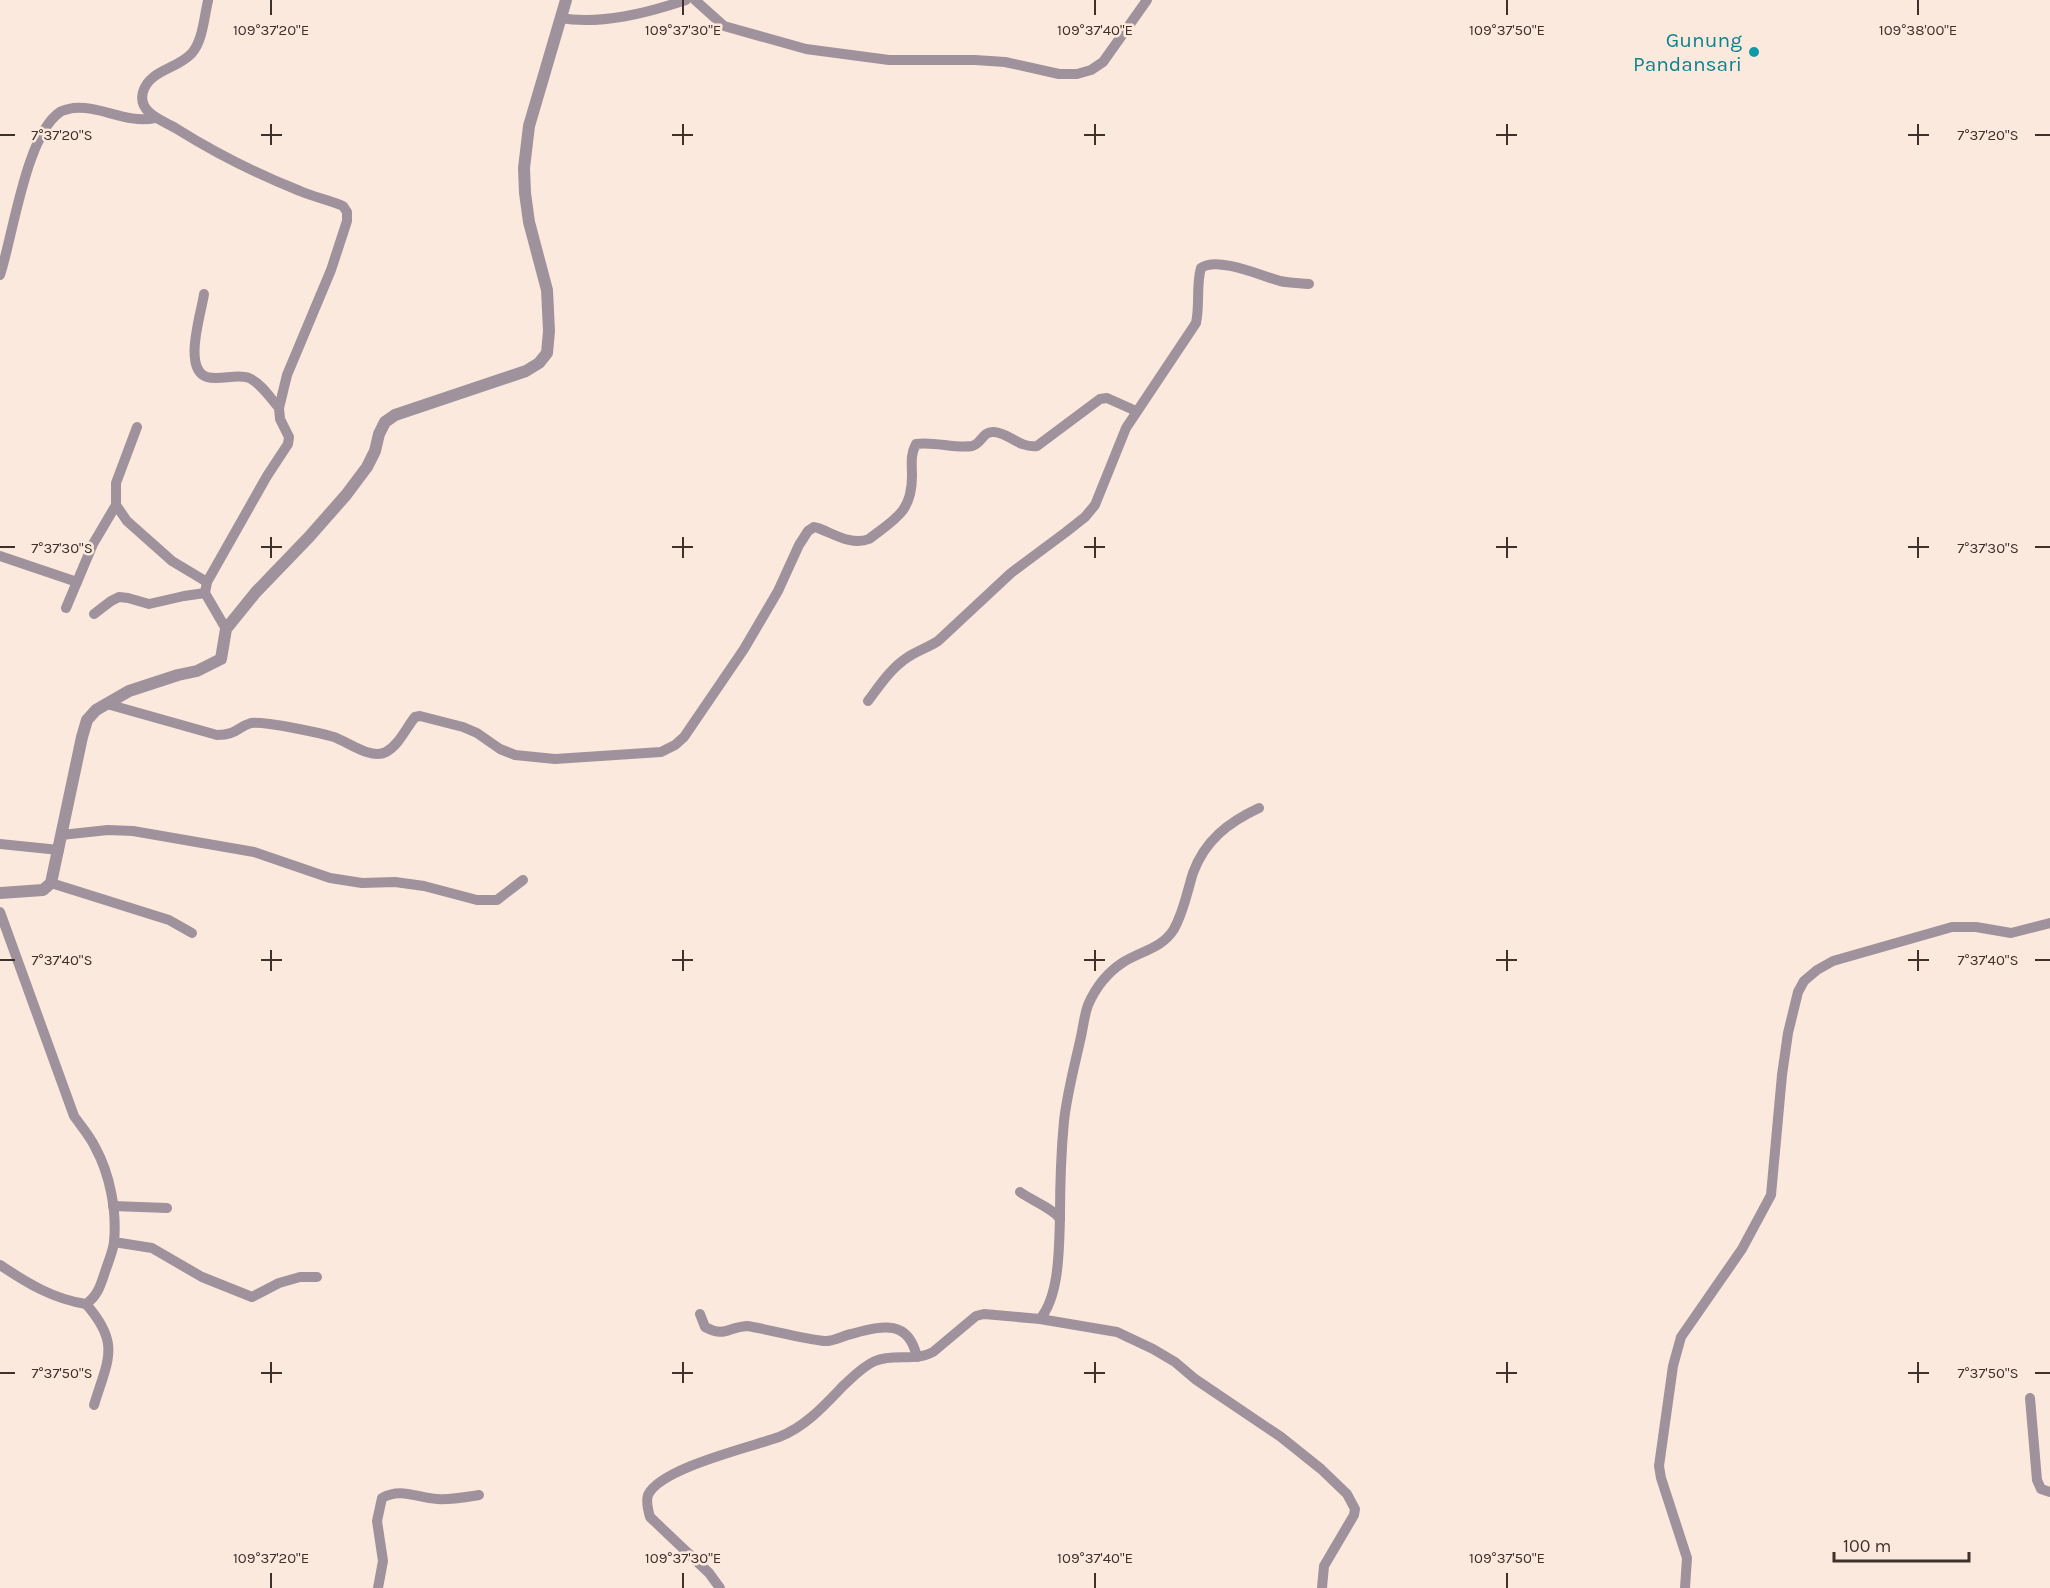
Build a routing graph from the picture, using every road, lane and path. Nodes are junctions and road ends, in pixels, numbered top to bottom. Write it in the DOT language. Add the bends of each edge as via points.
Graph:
graph roads {
  1 [pos="566,0"];
  2 [pos="686,0"];
  3 [pos="695,0"];
  4 [pos="1147,0"];
  5 [pos="208,1"];
  6 [pos="561,18"];
  7 [pos="155,118"];
  8 [pos="0,275"];
  9 [pos="1309,284"];
  10 [pos="204,294"];
  11 [pos="279,408"];
  12 [pos="1136,411"];
  13 [pos="137,427"];
  14 [pos="116,505"];
  15 [pos="0,556"];
  16 [pos="77,582"];
  17 [pos="207,582"];
  18 [pos="205,593"];
  19 [pos="66,608"];
  20 [pos="94,614"];
  21 [pos="226,632"];
  22 [pos="868,700"];
  23 [pos="106,704"];
  24 [pos="1259,808"];
  25 [pos="61,835"];
  26 [pos="0,844"];
  27 [pos="59,850"];
  28 [pos="523,880"];
  29 [pos="51,883"];
  30 [pos="0,893"];
  31 [pos="0,912"];
  32 [pos="2050,922"];
  33 [pos="192,933"];
  34 [pos="1020,1192"];
  35 [pos="113,1206"];
  36 [pos="167,1208"];
  37 [pos="1060,1220"];
  38 [pos="114,1242"];
  39 [pos="0,1264"];
  40 [pos="317,1277"];
  41 [pos="86,1304"];
  42 [pos="700,1314"];
  43 [pos="1040,1319"];
  44 [pos="917,1357"];
  45 [pos="2030,1398"];
  46 [pos="94,1405"];
  47 [pos="2050,1492"];
  48 [pos="479,1495"];
  49 [pos="378,1588"];
  50 [pos="720,1588"];
  51 [pos="1322,1588"];
  52 [pos="1684,1588"];
  1 -- 6 [label="street"];
  2 -- 6 [label="street" via="641,13"];
  3 -- 4 [label="street" via="724,26 806,49 890,60 1005,62 1059,74 1077,74 1102,62"];
  5 -- 7 [label="street" via="198,44 192,53 157,74 143,91 145,108"];
  6 -- 21 [label="street" via="529,126 524,168 530,222 547,290 547,353 526,371 395,415 385,422 375,451 351,488 256,592"];
  7 -- 8 [label="street" via="131,118 86,108 61,111 48,124 25,178"];
  7 -- 11 [label="street" via="238,165 343,206 347,212 331,270 287,375"];
  9 -- 12 [label="street" via="1283,282 1225,265 1204,265 1200,272 1196,323"];
  10 -- 11 [label="street" via="194,348 197,369 210,378 248,378"];
  11 -- 17 [label="street" via="288,444"];
  12 -- 22 [label="street" via="1098,498 1085,517 1011,573 938,641 898,664"];
  12 -- 23 [label="street" via="1107,398 1100,399 1037,446 1027,447 990,431 972,446 916,444 911,453 912,494 905,509 864,541 814,527 808,531 730,671 684,736 661,752 572,759 515,755 463,727 420,716 415,717 386,753 377,754 331,736 267,724 249,724 229,735 217,735"];
  13 -- 14 [label="street" via="116,483"];
  14 -- 16 [label="street"];
  14 -- 17 [label="street" via="127,521 172,561"];
  15 -- 16 [label="street"];
  16 -- 19 [label="street"];
  17 -- 18 [label="street"];
  18 -- 20 [label="street" via="149,604 119,597"];
  18 -- 21 [label="street"];
  21 -- 23 [label="street" via="221,659"];
  23 -- 25 [label="street" via="87,720"];
  24 -- 37 [label="street" via="1224,827 1210,842 1167,939 1110,972 1088,1006 1064,1120"];
  25 -- 27 [label="street"];
  25 -- 28 [label="street" via="133,831 254,852 330,878 424,886 477,900 497,900"];
  26 -- 27 [label="street"];
  27 -- 29 [label="street"];
  29 -- 30 [label="street" via="43,890"];
  29 -- 33 [label="street" via="169,920"];
  31 -- 35 [label="street" via="74,1116 102,1161"];
  32 -- 52 [label="street" via="2011,933 1952,927 1833,961 1804,981 1788,1033 1771,1195 1742,1249 1686,1327 1676,1348 1659,1466 1687,1558"];
  34 -- 37 [label="street" via="1056,1213"];
  35 -- 36 [label="street"];
  35 -- 38 [label="street"];
  37 -- 43 [label="street" via="1061,1240 1052,1292"];
  38 -- 40 [label="street" via="152,1248 202,1277 252,1297 279,1283"];
  38 -- 41 [label="street" via="99,1290"];
  39 -- 41 [label="street" via="39,1289"];
  41 -- 46 [label="street" via="107,1333 108,1345"];
  42 -- 44 [label="street" via="705,1327 716,1332 747,1326 824,1341 896,1328 914,1346"];
  43 -- 44 [label="street" via="976,1316 933,1352"];
  43 -- 51 [label="street" via="1117,1332 1153,1349 1281,1437 1335,1482 1355,1509 1324,1566"];
  44 -- 50 [label="street" via="874,1361 799,1427 701,1461 655,1485 648,1495 650,1517"];
  45 -- 47 [label="street" via="2037,1480 2041,1489"];
  48 -- 49 [label="street" via="436,1499 392,1493 382,1498 377,1521 383,1561"];
}
